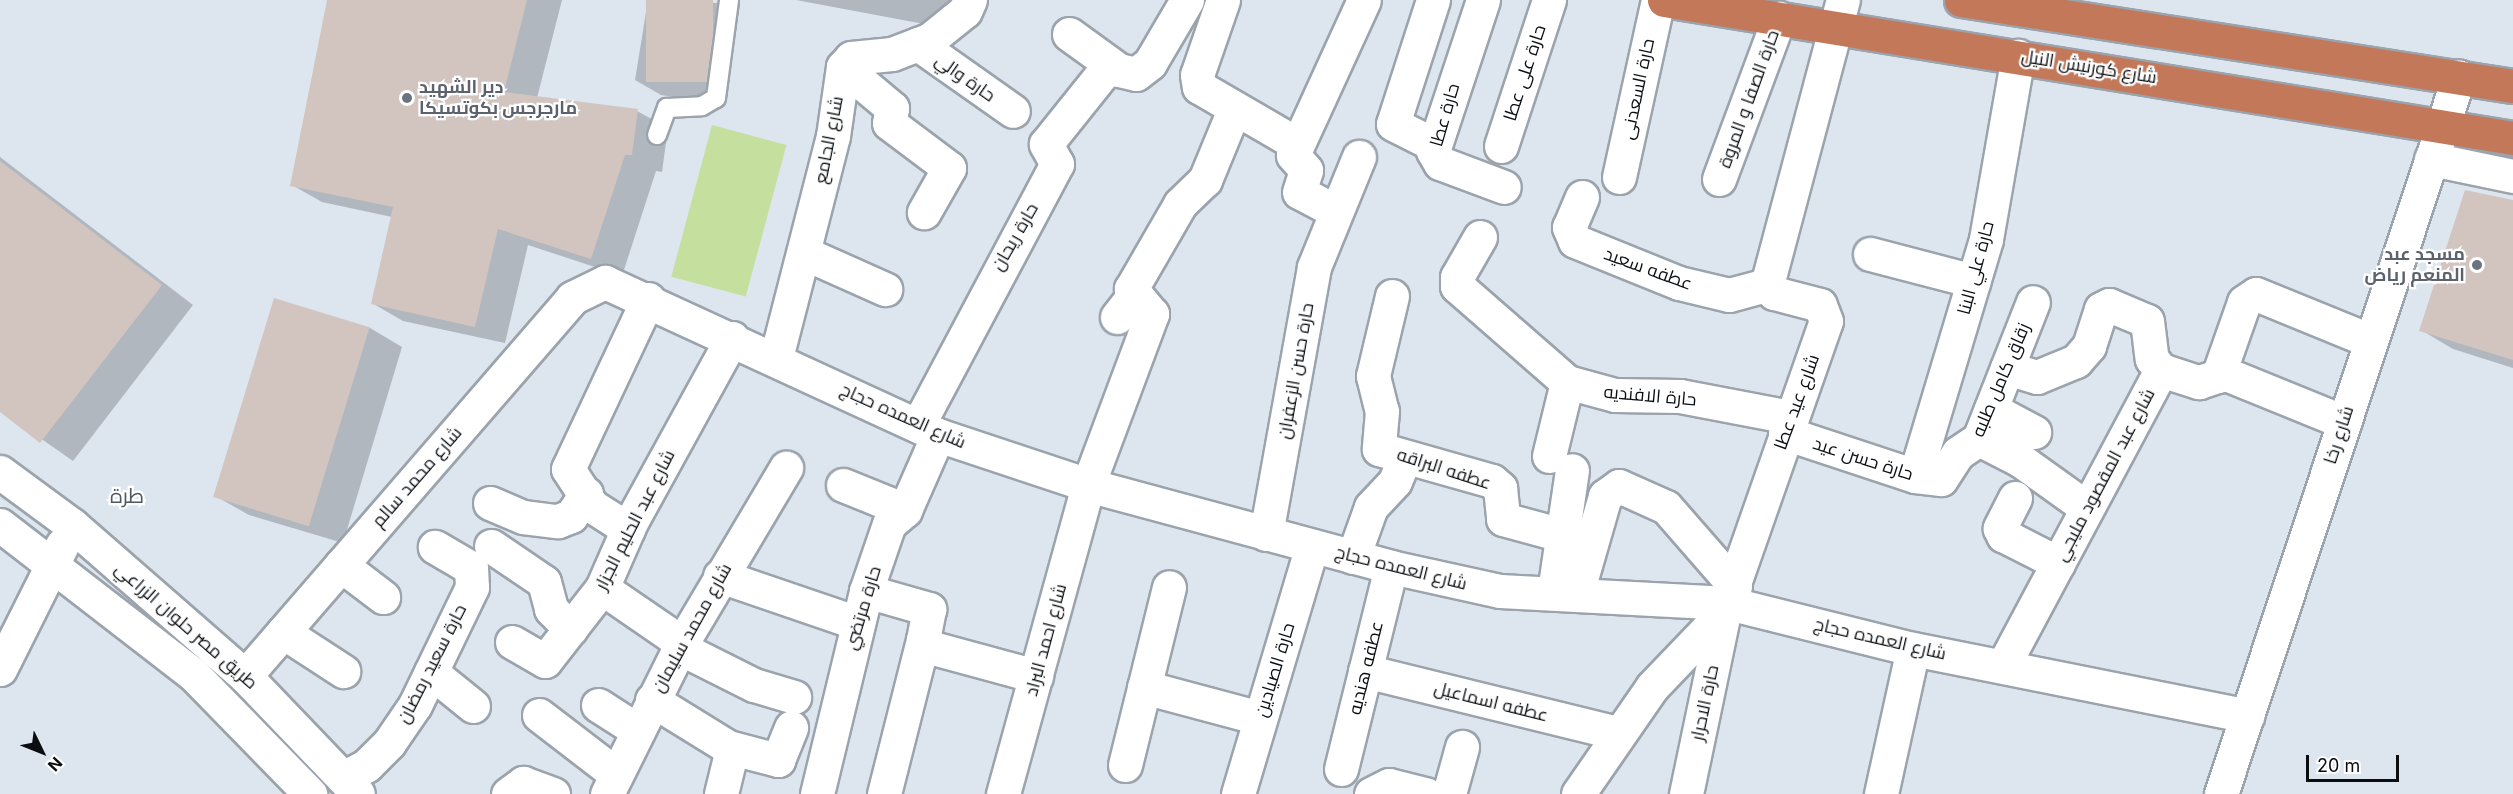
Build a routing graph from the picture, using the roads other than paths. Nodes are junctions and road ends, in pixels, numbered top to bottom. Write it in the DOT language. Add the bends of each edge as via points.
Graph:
graph roads {
  1 [pos="729,0"];
  2 [pos="970,0"];
  3 [pos="1187,0"];
  4 [pos="1223,0"];
  5 [pos="1364,0"];
  6 [pos="1433,0"];
  7 [pos="1483,0"];
  8 [pos="1549,0"];
  9 [pos="1658,0"];
  10 [pos="1664,0"];
  11 [pos="1961,0"];
  12 [pos="1840,14"];
  13 [pos="1779,18"];
  14 [pos="1069,34"];
  15 [pos="918,44"];
  16 [pos="2018,56"];
  17 [pos="1110,64"];
  18 [pos="843,67"];
  19 [pos="2459,76"];
  20 [pos="2513,86"];
  21 [pos="1012,111"];
  22 [pos="1233,111"];
  23 [pos="2442,125"];
  24 [pos="657,135"];
  25 [pos="2513,138"];
  26 [pos="1297,144"];
  27 [pos="1433,144"];
  28 [pos="1501,146"];
  29 [pos="1359,157"];
  30 [pos="2431,159"];
  31 [pos="2513,176"];
  32 [pos="1619,177"];
  33 [pos="1719,179"];
  34 [pos="1504,187"];
  35 [pos="1582,197"];
  36 [pos="1333,210"];
  37 [pos="924,212"];
  38 [pos="1480,237"];
  39 [pos="804,253"];
  40 [pos="1870,254"];
  41 [pos="1974,280"];
  42 [pos="592,284"];
  43 [pos="1767,285"];
  44 [pos="885,289"];
  45 [pos="1392,296"];
  46 [pos="648,299"];
  47 [pos="2033,302"];
  48 [pos="732,338"];
  49 [pos="2371,341"];
  50 [pos="776,358"];
  51 [pos="2007,368"];
  52 [pos="2161,370"];
  53 [pos="2221,372"];
  54 [pos="1568,382"];
  55 [pos="1991,409"];
  56 [pos="2344,422"];
  57 [pos="1788,425"];
  58 [pos="928,430"];
  59 [pos="2034,432"];
  60 [pos="1979,439"];
  61 [pos="1405,457"];
  62 [pos="786,468"];
  63 [pos="0,472"];
  64 [pos="1928,478"];
  65 [pos="843,485"];
  66 [pos="1088,485"];
  67 [pos="586,494"];
  68 [pos="2015,498"];
  69 [pos="490,503"];
  70 [pos="2087,508"];
  71 [pos="905,510"];
  72 [pos="0,525"];
  73 [pos="72,525"];
  74 [pos="628,528"];
  75 [pos="1266,534"];
  76 [pos="1562,535"];
  77 [pos="491,546"];
  78 [pos="1312,546"];
  79 [pos="435,547"];
  80 [pos="1353,556"];
  81 [pos="2058,563"];
  82 [pos="52,564"];
  83 [pos="341,565"];
  84 [pos="1391,567"];
  85 [pos="720,576"];
  86 [pos="1169,587"];
  87 [pos="602,588"];
  88 [pos="866,591"];
  89 [pos="1565,593"];
  90 [pos="383,597"];
  91 [pos="1729,600"];
  92 [pos="857,622"];
  93 [pos="571,629"];
  94 [pos="283,632"];
  95 [pos="924,640"];
  96 [pos="512,642"];
  97 [pos="681,645"];
  98 [pos="1913,649"];
  99 [pos="2003,666"];
  100 [pos="0,669"];
  101 [pos="343,671"];
  102 [pos="1365,671"];
  103 [pos="431,672"];
  104 [pos="245,676"];
  105 [pos="1036,676"];
  106 [pos="1144,687"];
  107 [pos="652,700"];
  108 [pos="598,705"];
  109 [pos="473,706"];
  110 [pos="539,715"];
  111 [pos="2247,716"];
  112 [pos="1260,718"];
  113 [pos="637,730"];
  114 [pos="1617,733"];
  115 [pos="1462,747"];
  116 [pos="732,749"];
  117 [pos="1125,765"];
  118 [pos="1341,769"];
  119 [pos="611,784"];
  120 [pos="351,786"];
  121 [pos="513,789"];
  122 [pos="310,794"];
  123 [pos="553,794"];
  124 [pos="721,794"];
  125 [pos="817,794"];
  126 [pos="884,794"];
  127 [pos="1003,794"];
  128 [pos="1238,794"];
  129 [pos="1371,794"];
  130 [pos="1426,794"];
  131 [pos="1449,794"];
  132 [pos="1578,794"];
  133 [pos="1686,794"];
  134 [pos="1881,794"];
  135 [pos="2221,794"];
  1 -- 24 [label="lane" via="716,98 702,106 667,108"];
  2 -- 15 [label="street" via="951,24"];
  3 -- 17 [label="street" via="1144,70 1127,74"];
  4 -- 22 [label="street" via="1197,81 1203,93"];
  5 -- 26 [label="street"];
  6 -- 27 [label="street" via="1393,124"];
  7 -- 27 [label="street, حارة عطا"];
  8 -- 28 [label="street, حارة على عطا"];
  9 -- 32 [label="street, حارة السعدنى"];
  10 -- 13 [label="highway, شارع كورنيش النيل"];
  11 -- 19 [label="highway"];
  12 -- 13 [label="highway, شارع كورنيش النيل"];
  12 -- 16 [label="highway, شارع كورنيش النيل"];
  12 -- 43 [label="street"];
  13 -- 33 [label="street, حارة الصفا و المروة"];
  14 -- 17 [label="street"];
  15 -- 18 [label="street" via="851,58"];
  15 -- 21 [label="street, حارة والي"];
  16 -- 23 [label="highway, شارع كورنيش النيل"];
  16 -- 41 [label="street, حارة علي البنا"];
  17 -- 58 [label="street, حارة ريحان" via="1046,144 1056,166 997,268"];
  18 -- 37 [label="street" via="892,108 889,123 949,168"];
  18 -- 39 [label="street, شارع الجامع" via="833,136"];
  19 -- 20 [label="highway"];
  19 -- 23 [label="street, شارع رخا"];
  22 -- 26 [label="street"];
  22 -- 66 [label="street, شارع احمد البراد" via="1205,180 1180,204 1131,289 1126,306 1152,314"];
  23 -- 25 [label="highway, شارع كورنيش النيل"];
  23 -- 30 [label="street, شارع رخا"];
  26 -- 36 [label="street" via="1293,155 1306,170 1299,192"];
  27 -- 34 [label="street, حارة عطا" via="1440,163"];
  29 -- 36 [label="street, حارة حسن الزعفران"];
  30 -- 31 [label="street"];
  30 -- 49 [label="street, شارع رخا"];
  35 -- 43 [label="street, عطفه سعيد" via="1569,227 1575,241 1679,283 1729,295"];
  36 -- 75 [label="street, حارة حسن الزعفران" via="1314,267"];
  38 -- 54 [label="street, حارة الافنديه" via="1456,284"];
  39 -- 44 [label="street"];
  39 -- 50 [label="street, شارع الجامع"];
  40 -- 41 [label="street"];
  41 -- 64 [label="street, حارة علي البنا"];
  42 -- 46 [label="street, شارع العمده حجاج" via="617,285"];
  42 -- 83 [label="street, شارع محمد سالم" via="572,298"];
  43 -- 57 [label="street, شارع عيد عطا" via="1774,293 1820,305 1826,314"];
  45 -- 61 [label="street, عطفه البراقه" via="1372,376 1382,411 1378,444"];
  46 -- 48 [label="street, شارع العمده حجاج"];
  46 -- 67 [label="street" via="568,465"];
  47 -- 51 [label="street, زقاق كامل طلبه"];
  48 -- 50 [label="street, شارع العمده حجاج"];
  48 -- 74 [label="street, شارع عبد الحليم الجزار"];
  49 -- 53 [label="street" via="2252,295"];
  49 -- 56 [label="street, شارع رخا"];
  50 -- 58 [label="street, شارع العمده حجاج"];
  51 -- 52 [label="street" via="2037,377 2076,362 2104,306 2147,306 2153,364"];
  51 -- 55 [label="street, زقاق كامل طلبه"];
  52 -- 53 [label="street, شارع عبد المقصود مليجي" via="2199,382"];
  52 -- 70 [label="street, شارع عبد المقصود مليجي"];
  53 -- 56 [label="street"];
  54 -- 57 [label="street, حارة الافنديه" via="1677,408"];
  54 -- 76 [label="street" via="1560,463"];
  55 -- 59 [label="street"];
  55 -- 60 [label="street, زقاق كامل طلبه"];
  56 -- 111 [label="street, شارع رخا"];
  57 -- 64 [label="street, حارة حسن عيد"];
  57 -- 91 [label="street, شارع عيد عطا"];
  58 -- 66 [label="street, شارع العمده حجاج"];
  58 -- 71 [label="street, حارة مرتضي"];
  60 -- 64 [label="street, زقاق كامل طلبه"];
  60 -- 70 [label="street" via="2020,460"];
  61 -- 76 [label="street, عطفه البراقه" via="1492,481 1500,488 1503,519"];
  61 -- 80 [label="street" via="1395,481 1371,507"];
  62 -- 85 [label="street, شارع محمد سليمان"];
  63 -- 73 [label="street, طريق مصر حلوان الزراعي"];
  65 -- 71 [label="street"];
  66 -- 75 [label="street, شارع العمده حجاج"];
  66 -- 105 [label="street, شارع احمد البراد"];
  67 -- 69 [label="street" via="571,516 558,521 523,516"];
  67 -- 74 [label="street" via="596,510"];
  68 -- 81 [label="street" via="2000,528 2003,535"];
  70 -- 81 [label="street, شارع عبد المقصود مليجي"];
  71 -- 88 [label="street, حارة مرتضي" via="889,524"];
  72 -- 82 [label="street, طريق مصر حلوان الزراعي"];
  73 -- 82 [label="street"];
  73 -- 104 [label="street, طريق مصر حلوان الزراعي"];
  74 -- 87 [label="street, شارع عبد الحليم الجزار"];
  75 -- 78 [label="street, شارع العمده حجاج"];
  76 -- 89 [label="street"];
  77 -- 93 [label="street" via="544,582 551,609"];
  78 -- 80 [label="street, شارع العمده حجاج"];
  78 -- 112 [label="street, حارة الصيادين"];
  79 -- 103 [label="street, حارة سعيد رمضان" via="466,563 474,577"];
  80 -- 84 [label="street, شارع العمده حجاج"];
  81 -- 99 [label="street, شارع عبد المقصود مليجي"];
  82 -- 100 [label="street"];
  82 -- 122 [label="street, طريق مصر حلوان الزراعي" via="193,674"];
  83 -- 90 [label="street"];
  83 -- 94 [label="street, شارع محمد سالم"];
  84 -- 89 [label="street, شارع العمده حجاج" via="1500,591"];
  84 -- 102 [label="street, عطفه هنديه"];
  85 -- 92 [label="street"];
  85 -- 97 [label="street, شارع محمد سليمان"];
  86 -- 106 [label="street"];
  87 -- 93 [label="street, شارع عبد الحليم الجزار"];
  87 -- 97 [label="street"];
  88 -- 92 [label="street, حارة مرتضي"];
  88 -- 95 [label="street" via="929,609"];
  89 -- 91 [label="street, شارع العمده حجاج"];
  89 -- 91 [label="street" via="1605,496 1619,486 1666,507"];
  91 -- 98 [label="street, شارع العمده حجاج"];
  91 -- 114 [label="street, شارع عيد عطا"];
  91 -- 133 [label="street, حارة الاحرار"];
  92 -- 125 [label="street, حارة مرتضي"];
  93 -- 96 [label="street, شارع عبد الحليم الجزار" via="545,661"];
  94 -- 101 [label="street"];
  94 -- 104 [label="street, شارع محمد سالم"];
  95 -- 105 [label="street" via="933,648"];
  95 -- 126 [label="street"];
  97 -- 107 [label="street, شارع محمد سليمان"];
  97 -- 116 [label="street" via="754,685 793,712 779,760"];
  98 -- 99 [label="street, شارع العمده حجاج"];
  98 -- 134 [label="street"];
  99 -- 111 [label="street, شارع العمده حجاج"];
  102 -- 114 [label="street, عطفه اسماعيل"];
  102 -- 118 [label="street, عطفه هنديه"];
  103 -- 109 [label="street"];
  103 -- 120 [label="street, حارة سعيد رمضان" via="389,743"];
  104 -- 120 [label="street, طريق مصر حلوان الزراعي"];
  105 -- 127 [label="street, شارع احمد البراد"];
  106 -- 112 [label="street"];
  106 -- 117 [label="street"];
  107 -- 113 [label="street, شارع محمد سليمان"];
  107 -- 116 [label="street"];
  108 -- 113 [label="street"];
  110 -- 119 [label="street"];
  111 -- 135 [label="street, شارع رخا"];
  112 -- 128 [label="street, حارة الصيادين"];
  113 -- 119 [label="street, شارع محمد سليمان"];
  114 -- 132 [label="street, شارع عيد عطا"];
  115 -- 131 [label="street"];
  116 -- 124 [label="street"];
  121 -- 123 [label="street"];
  129 -- 130 [label="street" via="1389,785"];
}
